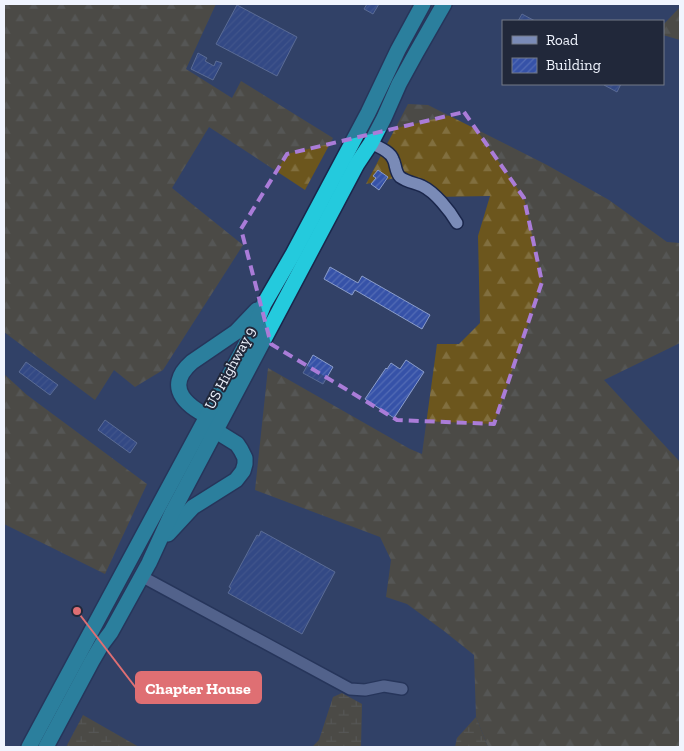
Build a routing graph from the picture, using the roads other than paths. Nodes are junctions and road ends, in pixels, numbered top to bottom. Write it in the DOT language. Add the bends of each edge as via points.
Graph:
graph roads {
  1 [pos="423,4"];
  2 [pos="444,4"];
  3 [pos="371,143"];
  4 [pos="457,223"];
  5 [pos="264,304"];
  6 [pos="215,423"];
  7 [pos="157,547"];
  8 [pos="141,576"];
  9 [pos="402,689"];
  10 [pos="29,747"];
  11 [pos="46,747"];
  1 -- 5 [label="highway, US Highway 9"];
  2 -- 3 [label="highway, US Highway 9"];
  3 -- 4 [label="street" via="392,156 401,177 432,193"];
  3 -- 6 [label="highway, US Highway 9"];
  5 -- 6 [label="highway, US Highway 9"];
  5 -- 6 [label="highway" via="236,332 181,373 178,385 183,399"];
  6 -- 7 [label="highway, US Highway 9"];
  6 -- 7 [label="highway" via="241,450 243,471 236,480 193,508"];
  6 -- 10 [label="highway, US Highway 9" via="197,436"];
  7 -- 8 [label="highway, US Highway 9"];
  8 -- 9 [label="street" via="350,689 384,686"];
  8 -- 11 [label="highway, US Highway 9"];
}
